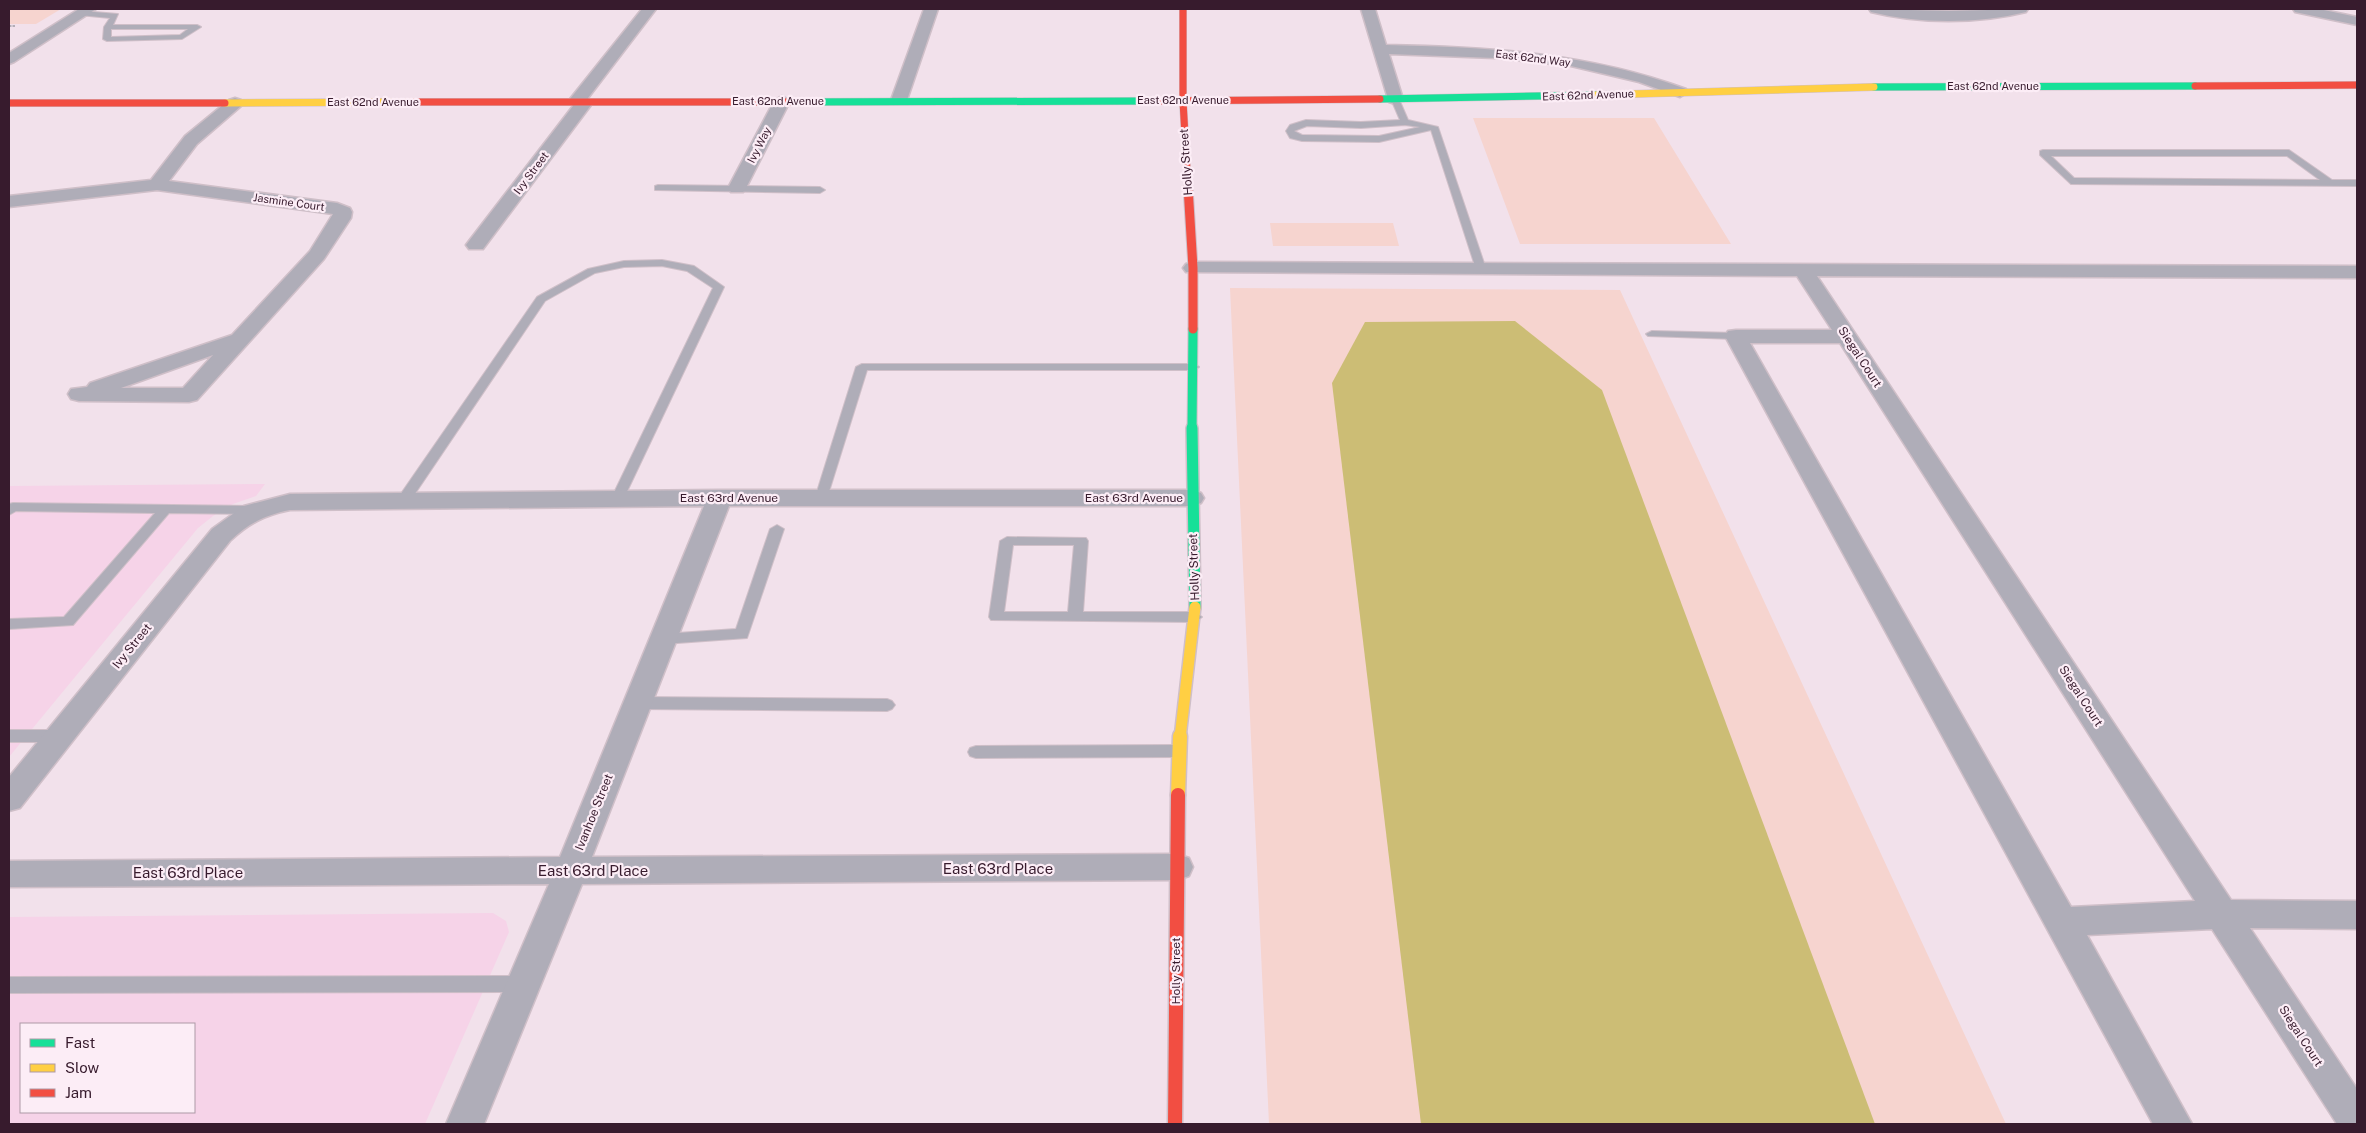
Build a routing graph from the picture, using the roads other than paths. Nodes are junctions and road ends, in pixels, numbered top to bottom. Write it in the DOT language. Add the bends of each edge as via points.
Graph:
graph roads {
  1 [pos="649,9"];
  2 [pos="931,9"];
  3 [pos="1183,9"];
  4 [pos="1368,9"];
  5 [pos="1876,9"];
  6 [pos="2020,9"];
  7 [pos="2300,9"];
  8 [pos="85,11"];
  9 [pos="2357,21"];
  10 [pos="108,26"];
  11 [pos="1381,49"];
  12 [pos="9,59"];
  13 [pos="2357,86"];
  14 [pos="1680,92"];
  15 [pos="1395,99"];
  16 [pos="899,100"];
  17 [pos="1182,100"];
  18 [pos="782,101"];
  19 [pos="581,102"];
  20 [pos="9,103"];
  21 [pos="235,103"];
  22 [pos="1405,122"];
  23 [pos="1434,127"];
  24 [pos="2330,183"];
  25 [pos="2357,183"];
  26 [pos="157,185"];
  27 [pos="658,188"];
  28 [pos="737,188"];
  29 [pos="820,190"];
  30 [pos="9,201"];
  31 [pos="476,244"];
  32 [pos="1193,268"];
  33 [pos="1481,269"];
  34 [pos="1803,270"];
  35 [pos="2357,272"];
  36 [pos="1652,334"];
  37 [pos="1736,336"];
  38 [pos="1847,337"];
  39 [pos="237,340"];
  40 [pos="1193,367"];
  41 [pos="720,498"];
  42 [pos="821,498"];
  43 [pos="1192,498"];
  44 [pos="617,499"];
  45 [pos="403,500"];
  46 [pos="10,508"];
  47 [pos="166,508"];
  48 [pos="259,508"];
  49 [pos="777,529"];
  50 [pos="1075,617"];
  51 [pos="1195,617"];
  52 [pos="9,624"];
  53 [pos="663,639"];
  54 [pos="638,703"];
  55 [pos="887,705"];
  56 [pos="9,736"];
  57 [pos="60,736"];
  58 [pos="1178,751"];
  59 [pos="976,752"];
  60 [pos="9,799"];
  61 [pos="1177,867"];
  62 [pos="571,870"];
  63 [pos="9,874"];
  64 [pos="2223,914"];
  65 [pos="2357,915"];
  66 [pos="2062,922"];
  67 [pos="523,984"];
  68 [pos="9,985"];
  69 [pos="2357,1122"];
  70 [pos="465,1124"];
  71 [pos="1175,1124"];
  72 [pos="2173,1124"];
  1 -- 19 [label="street, Ivy Street"];
  2 -- 16 [label="street"];
  3 -- 17 [label="street, Holly Street"];
  4 -- 11 [label="street"];
  5 -- 6 [label="street" via="1952,15"];
  7 -- 9 [label="street"];
  8 -- 10 [label="lane" via="115,16"];
  8 -- 12 [label="street"];
  10 -- 10 [label="lane" via="107,39 182,37 197,27"];
  11 -- 14 [label="street, East 62nd Way" via="1491,54 1579,64 1641,77"];
  11 -- 15 [label="street"];
  13 -- 14 [label="street, East 62nd Avenue" via="1896,87"];
  14 -- 15 [label="street, East 62nd Avenue"];
  15 -- 17 [label="street, East 62nd Avenue"];
  15 -- 22 [label="lane"];
  16 -- 17 [label="street, East 62nd Avenue"];
  16 -- 18 [label="street, East 62nd Avenue"];
  17 -- 32 [label="street, Holly Street"];
  18 -- 19 [label="street, East 62nd Avenue"];
  18 -- 28 [label="street, Ivy Way"];
  19 -- 21 [label="street, East 62nd Avenue"];
  19 -- 31 [label="street, Ivy Street"];
  20 -- 21 [label="street, East 62nd Avenue"];
  21 -- 26 [label="street" via="191,140"];
  22 -- 23 [label="lane"];
  22 -- 23 [label="lane" via="1360,125 1306,123 1290,131 1293,136 1302,138 1370,139"];
  23 -- 33 [label="lane"];
  24 -- 24 [label="lane" via="2071,181 2043,153 2289,153"];
  24 -- 25 [label="lane"];
  26 -- 30 [label="street, Jasmine Court"];
  26 -- 39 [label="street, Jasmine Court" via="342,212 342,218 317,255"];
  27 -- 28 [label="lane"];
  28 -- 29 [label="lane"];
  32 -- 33 [label="street"];
  32 -- 40 [label="street, Holly Street"];
  33 -- 34 [label="street"];
  34 -- 35 [label="street"];
  34 -- 38 [label="street, Siegal Court"];
  36 -- 37 [label="lane"];
  37 -- 38 [label="street"];
  37 -- 66 [label="street"];
  38 -- 64 [label="street, Siegal Court"];
  39 -- 39 [label="street, Jasmine Court" via="153,369 79,394 189,395"];
  40 -- 42 [label="lane" via="862,367"];
  40 -- 43 [label="street, Holly Street"];
  41 -- 42 [label="street, East 63rd Avenue"];
  41 -- 44 [label="street, East 63rd Avenue"];
  41 -- 53 [label="street, Ivanhoe Street"];
  42 -- 43 [label="street, East 63rd Avenue"];
  43 -- 51 [label="street, Holly Street"];
  44 -- 45 [label="street, East 63rd Avenue"];
  44 -- 45 [label="lane" via="719,287 690,268 662,263 605,267 582,275 541,299"];
  45 -- 48 [label="street, East 63rd Avenue" via="290,502"];
  46 -- 47 [label="lane"];
  47 -- 48 [label="lane"];
  47 -- 52 [label="lane" via="68,622"];
  48 -- 57 [label="street, Ivy Street" via="237,520 221,535"];
  49 -- 53 [label="lane" via="742,634"];
  50 -- 50 [label="lane" via="996,617 1007,541 1081,541"];
  50 -- 51 [label="lane"];
  51 -- 58 [label="street, Holly Street"];
  53 -- 54 [label="street, Ivanhoe Street"];
  54 -- 55 [label="lane"];
  54 -- 62 [label="street, Ivanhoe Street"];
  56 -- 57 [label="lane"];
  57 -- 60 [label="street, Ivy Street"];
  58 -- 59 [label="lane"];
  58 -- 61 [label="street, Holly Street"];
  61 -- 62 [label="street, East 63rd Place"];
  61 -- 71 [label="street, Holly Street"];
  62 -- 63 [label="street, East 63rd Place"];
  62 -- 67 [label="street, Ivanhoe Street"];
  64 -- 65 [label="street"];
  64 -- 66 [label="street"];
  64 -- 69 [label="street, Siegal Court"];
  66 -- 72 [label="street"];
  67 -- 68 [label="lane"];
  67 -- 70 [label="street, Ivanhoe Street"];
}
